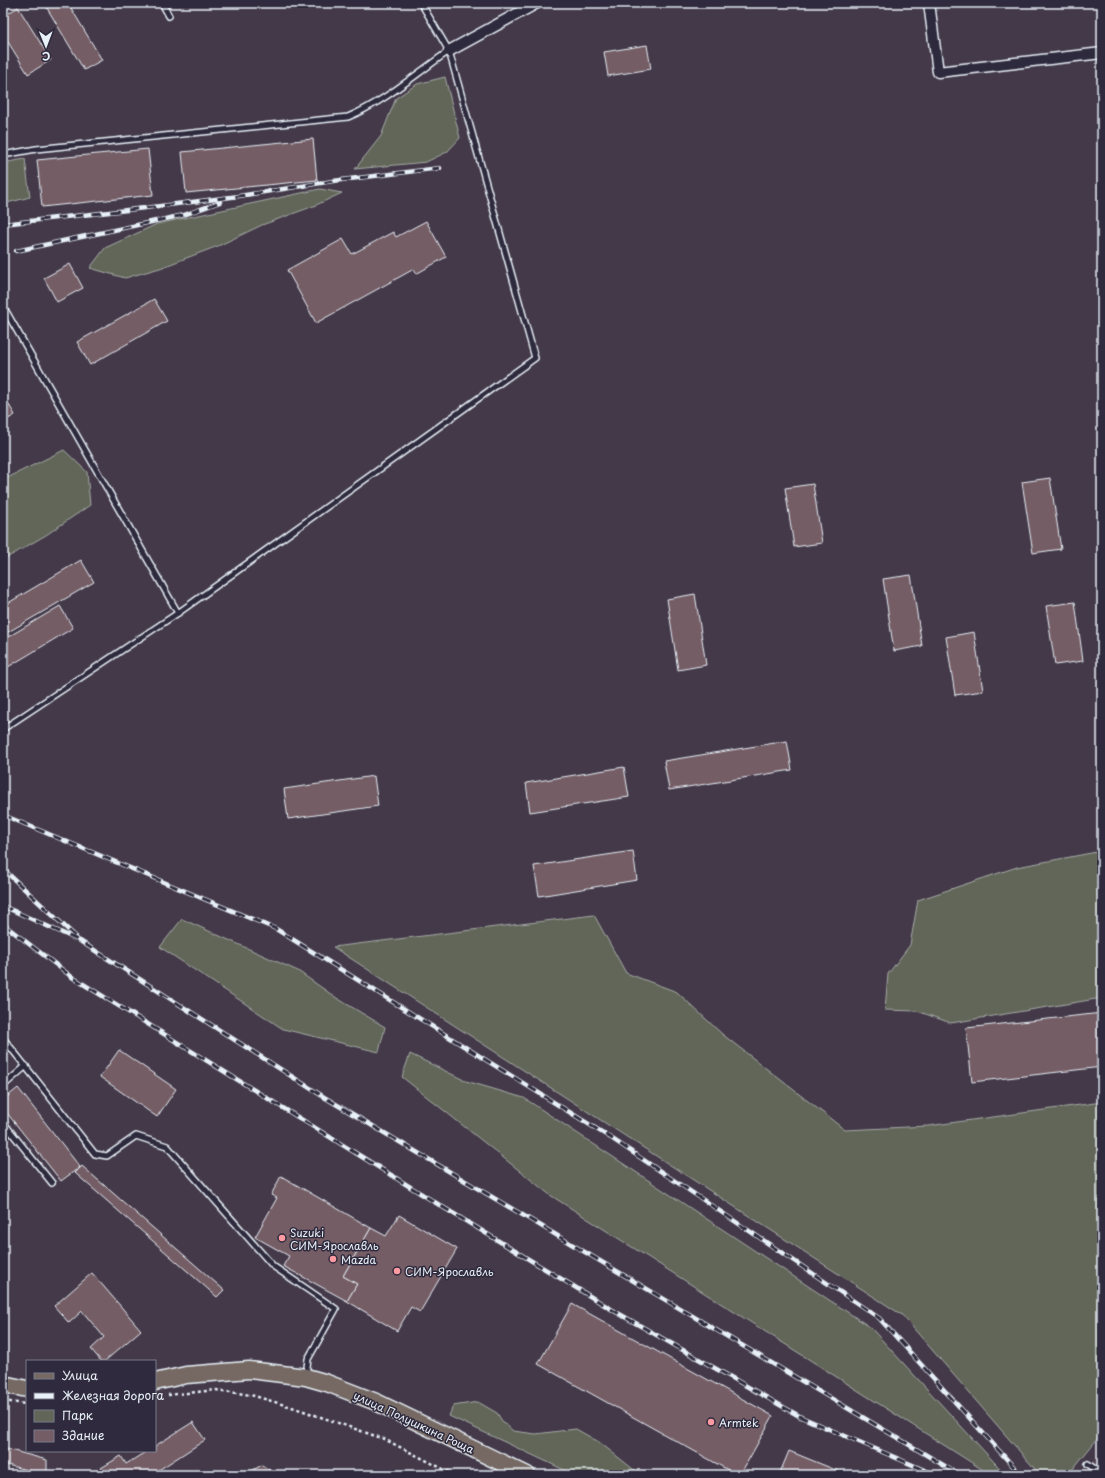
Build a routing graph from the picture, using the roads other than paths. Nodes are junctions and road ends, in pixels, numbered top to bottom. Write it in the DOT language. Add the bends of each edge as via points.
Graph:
graph roads {
  1 [pos="162,3"];
  2 [pos="421,3"];
  3 [pos="537,3"];
  4 [pos="929,3"];
  5 [pos="169,16"];
  6 [pos="449,51"];
  7 [pos="1102,54"];
  8 [pos="3,155"];
  9 [pos="3,306"];
  10 [pos="178,613"];
  11 [pos="3,729"];
  12 [pos="3,1038"];
  13 [pos="26,1066"];
  14 [pos="3,1086"];
  15 [pos="3,1122"];
  16 [pos="52,1183"];
  17 [pos="306,1377"];
  18 [pos="156,1382"];
  19 [pos="3,1384"];
  20 [pos="26,1389"];
  21 [pos="1088,1464"];
  22 [pos="1102,1474"];
  23 [pos="527,1475"];
  1 -- 5 [label="lane"];
  2 -- 6 [label="lane"];
  3 -- 6 [label="street"];
  4 -- 7 [label="street" via="938,72"];
  6 -- 8 [label="lane" via="361,112 348,117 36,149"];
  6 -- 10 [label="lane" via="535,358"];
  9 -- 10 [label="lane"];
  10 -- 11 [label="lane"];
  12 -- 13 [label="lane"];
  13 -- 14 [label="lane"];
  13 -- 17 [label="lane" via="95,1154 107,1156 136,1136 168,1146 273,1266 336,1309 308,1359"];
  15 -- 16 [label="lane"];
  17 -- 18 [label="main road, улица Полушкина Роща" via="249,1370 186,1375"];
  17 -- 23 [label="main road, улица Полушкина Роща" via="376,1402"];
  19 -- 20 [label="main road"];
  21 -- 22 [label="lane"];
}
